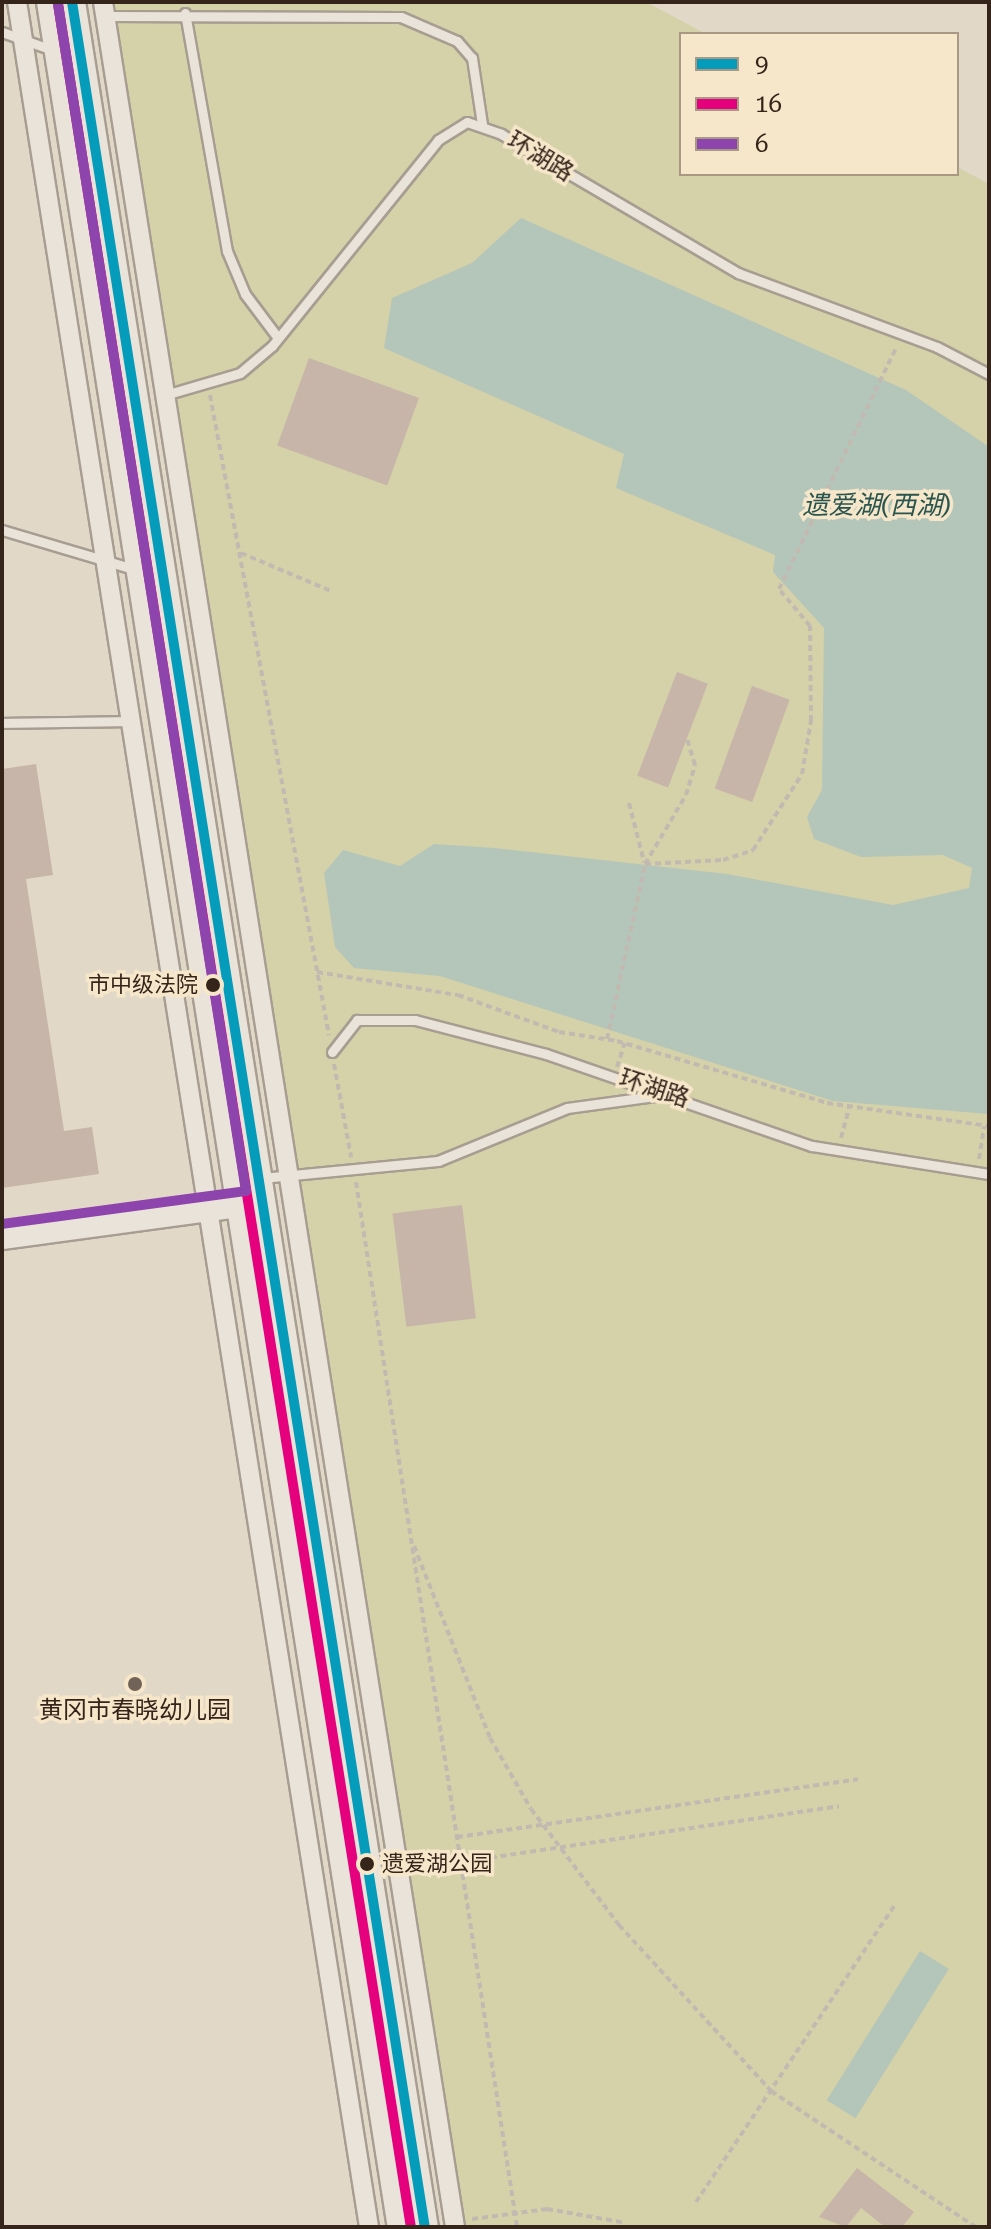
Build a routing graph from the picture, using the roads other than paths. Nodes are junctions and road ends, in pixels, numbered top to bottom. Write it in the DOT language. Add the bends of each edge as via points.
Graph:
graph roads {
  1 [pos="17,2"];
  2 [pos="50,2"];
  3 [pos="72,2"];
  4 [pos="104,9"];
  5 [pos="185,13"];
  6 [pos="2,32"];
  7 [pos="23,39"];
  8 [pos="58,52"];
  9 [pos="482,124"];
  10 [pos="278,338"];
  11 [pos="989,374"];
  12 [pos="165,395"];
  13 [pos="2,530"];
  14 [pos="105,560"];
  15 [pos="140,571"];
  16 [pos="130,721"];
  17 [pos="2,723"];
  18 [pos="332,1052"];
  19 [pos="668,1095"];
  20 [pos="989,1174"];
  21 [pos="289,1176"];
  22 [pos="253,1196"];
  23 [pos="206,1211"];
  24 [pos="2,1238"];
  25 [pos="454,2225"];
  26 [pos="369,2227"];
  27 [pos="401,2227"];
  28 [pos="425,2227"];
  1 -- 7 [label="street"];
  2 -- 8 [label="main road"];
  3 -- 22 [label="main road"];
  4 -- 5 [label="lane"];
  4 -- 12 [label="street"];
  5 -- 9 [label="lane" via="333,11 425,25 472,58"];
  5 -- 10 [label="lane" via="227,251 245,294"];
  6 -- 7 [label="lane"];
  7 -- 8 [label="lane"];
  7 -- 14 [label="street"];
  8 -- 15 [label="main road"];
  9 -- 10 [label="lane, 环湖路" via="452,127 438,140"];
  9 -- 11 [label="lane, 环湖路" via="725,266 903,334"];
  10 -- 12 [label="lane, 环湖路" via="240,373"];
  12 -- 21 [label="street"];
  13 -- 14 [label="lane"];
  14 -- 15 [label="lane"];
  14 -- 16 [label="street"];
  15 -- 22 [label="main road"];
  16 -- 17 [label="lane"];
  16 -- 23 [label="street"];
  18 -- 19 [label="lane, 环湖路" via="357,1020 415,1020"];
  19 -- 20 [label="lane, 环湖路" via="838,1152"];
  19 -- 21 [label="lane" via="567,1108 438,1161"];
  21 -- 22 [label="lane"];
  21 -- 25 [label="street"];
  22 -- 23 [label="street"];
  22 -- 27 [label="main road"];
  22 -- 28 [label="main road"];
  23 -- 24 [label="street"];
  23 -- 26 [label="street"];
}
